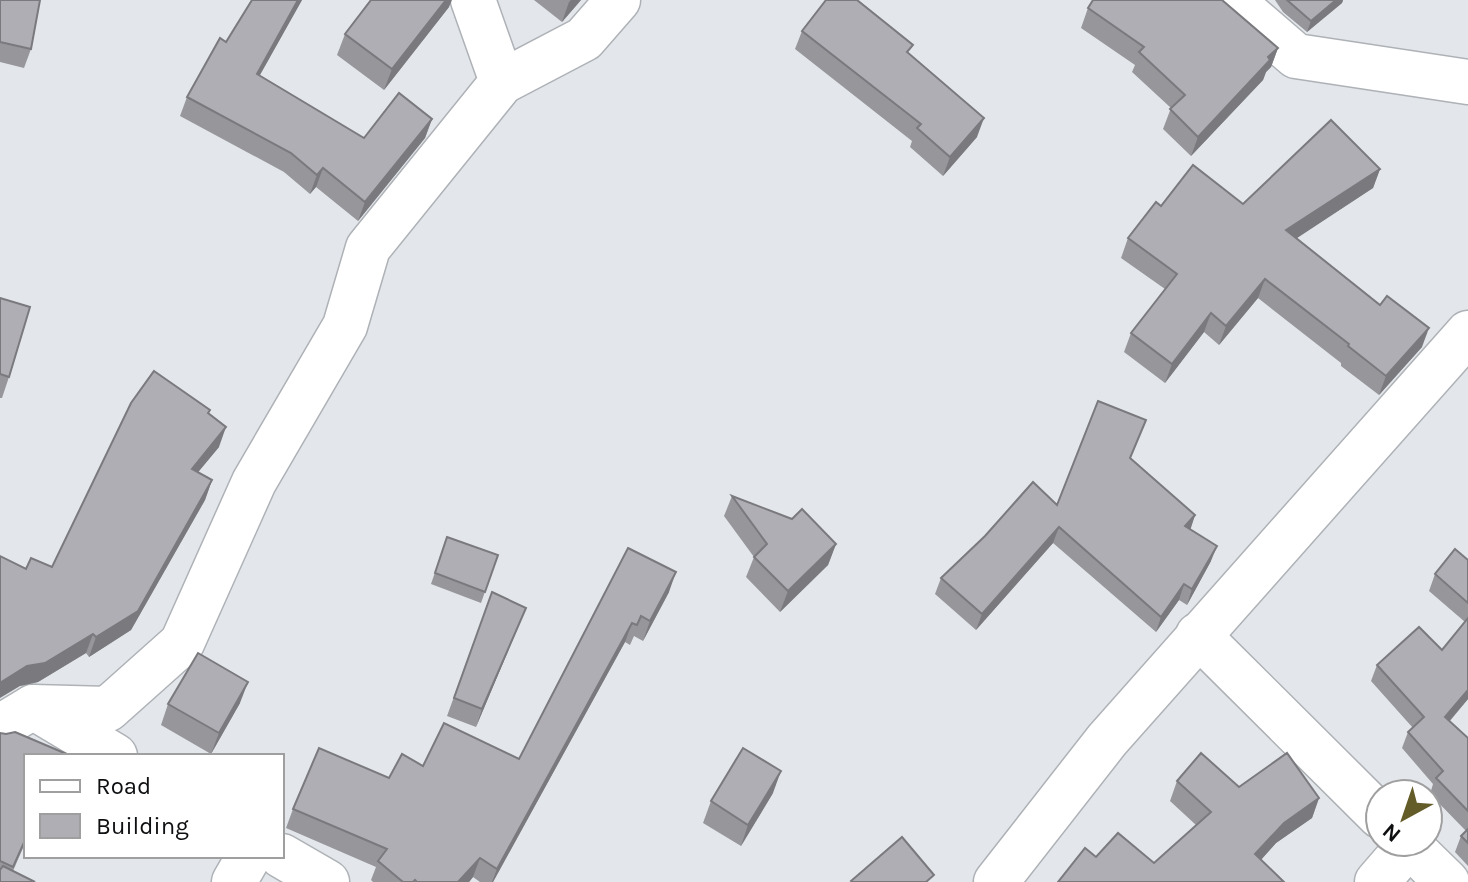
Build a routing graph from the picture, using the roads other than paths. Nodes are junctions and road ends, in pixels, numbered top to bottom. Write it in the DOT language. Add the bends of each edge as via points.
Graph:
graph roads {
  1 [pos="473,0"];
  2 [pos="618,0"];
  3 [pos="1231,0"];
  4 [pos="502,82"];
  5 [pos="1468,82"];
  6 [pos="1468,333"];
  7 [pos="1198,635"];
  8 [pos="16,717"];
  9 [pos="110,754"];
  10 [pos="1364,800"];
  11 [pos="284,857"];
  12 [pos="248,858"];
  13 [pos="1388,858"];
  14 [pos="1422,858"];
  15 [pos="234,882"];
  16 [pos="327,882"];
  17 [pos="996,882"];
  18 [pos="1377,882"];
  19 [pos="1447,882"];
  1 -- 4 [label="street"];
  2 -- 4 [label="street" via="584,39"];
  3 -- 5 [label="street" via="1296,56"];
  4 -- 8 [label="street" via="368,248 345,326 254,482 182,643 108,709"];
  6 -- 7 [label="street"];
  7 -- 10 [label="street"];
  7 -- 17 [label="street"];
  8 -- 9 [label="street"];
  11 -- 16 [label="street"];
  12 -- 15 [label="street"];
  13 -- 18 [label="street"];
  14 -- 19 [label="street"];
}
